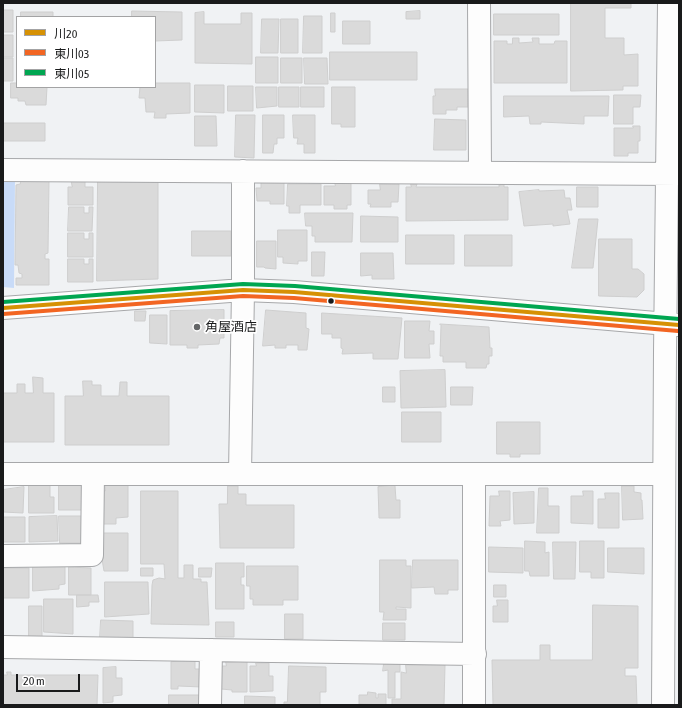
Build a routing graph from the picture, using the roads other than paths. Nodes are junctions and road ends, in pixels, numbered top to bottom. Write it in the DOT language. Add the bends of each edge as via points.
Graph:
graph roads {
  1 [pos="479,3"];
  2 [pos="669,3"];
  3 [pos="3,170"];
  4 [pos="243,171"];
  5 [pos="480,172"];
  6 [pos="673,174"];
  7 [pos="243,290"];
  8 [pos="5,307"];
  9 [pos="672,324"];
  10 [pos="3,474"];
  11 [pos="94,474"];
  12 [pos="240,474"];
  13 [pos="474,474"];
  14 [pos="664,474"];
  15 [pos="3,556"];
  16 [pos="3,647"];
  17 [pos="211,650"];
  18 [pos="475,654"];
  19 [pos="210,705"];
  20 [pos="474,705"];
  21 [pos="663,705"];
  1 -- 5 [label="street"];
  2 -- 6 [label="street"];
  3 -- 4 [label="street"];
  4 -- 5 [label="street"];
  4 -- 7 [label="street"];
  5 -- 6 [label="street"];
  6 -- 9 [label="street"];
  7 -- 8 [label="street"];
  7 -- 9 [label="street" via="294,292"];
  7 -- 12 [label="street"];
  9 -- 14 [label="street"];
  10 -- 11 [label="street"];
  11 -- 12 [label="street"];
  11 -- 15 [label="street" via="92,555"];
  12 -- 13 [label="street"];
  13 -- 14 [label="street"];
  13 -- 18 [label="street"];
  14 -- 21 [label="street"];
  16 -- 17 [label="street"];
  17 -- 18 [label="street"];
  17 -- 19 [label="street"];
  18 -- 20 [label="street"];
}
